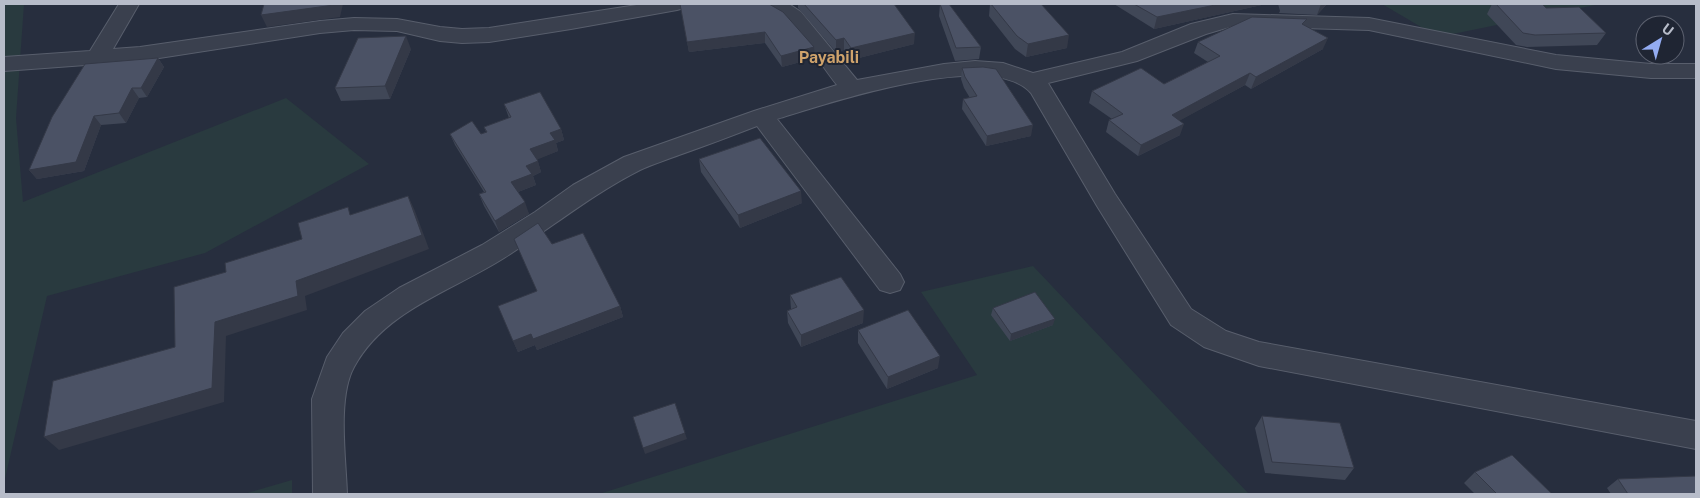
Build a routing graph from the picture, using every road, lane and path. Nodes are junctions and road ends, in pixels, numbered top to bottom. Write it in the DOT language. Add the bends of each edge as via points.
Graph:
graph roads {
  1 [pos="129,4"];
  2 [pos="684,4"];
  3 [pos="770,4"];
  4 [pos="1230,12"];
  5 [pos="97,57"];
  6 [pos="4,64"];
  7 [pos="1696,71"];
  8 [pos="1032,80"];
  9 [pos="851,88"];
  10 [pos="762,116"];
  11 [pos="890,282"];
  12 [pos="1696,435"];
  13 [pos="330,494"];
  1 -- 5 [label="street"];
  2 -- 5 [label="street" via="489,35 462,36 397,25 354,24 140,54"];
  3 -- 9 [label="street" via="794,16"];
  4 -- 7 [label="street" via="1369,24 1556,62 1642,71"];
  4 -- 8 [label="street" via="1217,22 1145,51"];
  5 -- 6 [label="street"];
  8 -- 9 [label="street" via="1003,70 975,68"];
  8 -- 12 [label="street" via="1182,317 1215,339 1259,354"];
  9 -- 10 [label="street"];
  10 -- 11 [label="street"];
  10 -- 13 [label="street" via="633,163 609,175 492,252 408,296 375,319 354,341 338,366 328,399"];
}
